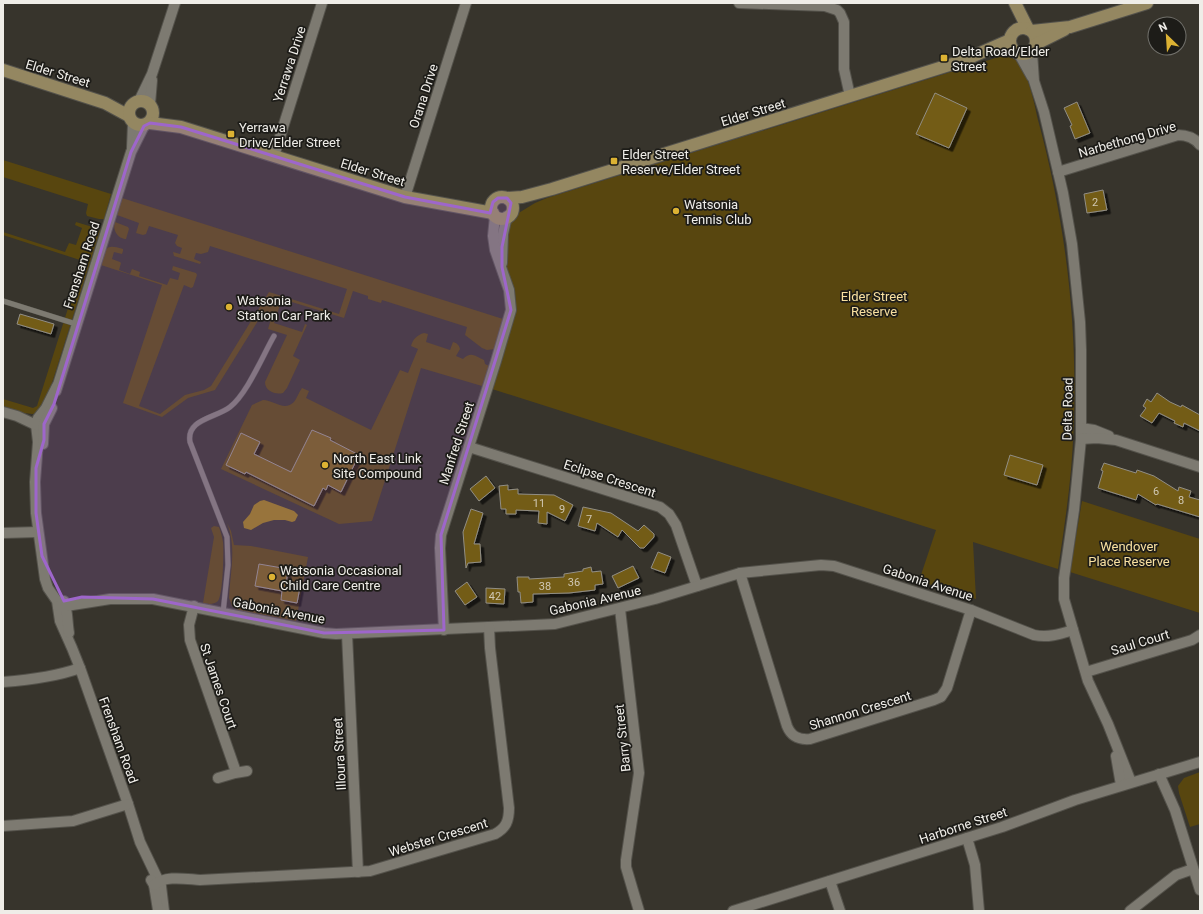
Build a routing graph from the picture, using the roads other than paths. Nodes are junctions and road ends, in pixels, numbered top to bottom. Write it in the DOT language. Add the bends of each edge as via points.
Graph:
graph roads {
  1 [pos="175,3"];
  2 [pos="322,3"];
  3 [pos="466,3"];
  4 [pos="739,3"];
  5 [pos="1015,3"];
  6 [pos="1147,3"];
  7 [pos="1070,27"];
  8 [pos="1030,30"];
  9 [pos="1014,44"];
  10 [pos="1034,48"];
  11 [pos="3,70"];
  12 [pos="1034,81"];
  13 [pos="850,96"];
  14 [pos="141,114"];
  15 [pos="1200,145"];
  16 [pos="274,156"];
  17 [pos="1058,172"];
  18 [pos="552,189"];
  19 [pos="405,197"];
  20 [pos="507,198"];
  21 [pos="493,210"];
  22 [pos="509,215"];
  23 [pos="502,267"];
  24 [pos="3,301"];
  25 [pos="76,324"];
  26 [pos="274,336"];
  27 [pos="3,412"];
  28 [pos="39,422"];
  29 [pos="1081,428"];
  30 [pos="1080,440"];
  31 [pos="1116,440"];
  32 [pos="468,446"];
  33 [pos="1200,466"];
  34 [pos="38,532"];
  35 [pos="3,533"];
  36 [pos="740,573"];
  37 [pos="697,586"];
  38 [pos="63,604"];
  39 [pos="194,606"];
  40 [pos="620,608"];
  41 [pos="972,610"];
  42 [pos="222,612"];
  43 [pos="489,627"];
  44 [pos="444,630"];
  45 [pos="1073,630"];
  46 [pos="347,634"];
  47 [pos="1200,635"];
  48 [pos="80,668"];
  49 [pos="1086,672"];
  50 [pos="3,682"];
  51 [pos="1200,762"];
  52 [pos="247,771"];
  53 [pos="236,772"];
  54 [pos="1164,773"];
  55 [pos="218,778"];
  56 [pos="1126,784"];
  57 [pos="128,804"];
  58 [pos="3,826"];
  59 [pos="967,838"];
  60 [pos="1193,869"];
  61 [pos="358,872"];
  62 [pos="830,881"];
  63 [pos="158,884"];
  64 [pos="1200,890"];
  65 [pos="158,911"];
  66 [pos="164,911"];
  67 [pos="640,911"];
  68 [pos="733,911"];
  69 [pos="840,911"];
  70 [pos="979,911"];
  71 [pos="1130,911"];
  1 -- 14 [label="street, Frensham Road"];
  2 -- 16 [label="street, Yerrawa Drive"];
  3 -- 19 [label="street, Orana Drive"];
  4 -- 13 [label="street" via="825,6 837,10 844,22 844,69"];
  5 -- 8 [label="street"];
  5 -- 9 [label="street"];
  6 -- 7 [label="street"];
  7 -- 8 [label="street"];
  7 -- 10 [label="street"];
  8 -- 9 [label="street" via="1021,28"];
  8 -- 10 [label="street" via="1036,37"];
  9 -- 10 [label="street" via="1023,54"];
  9 -- 12 [label="street, Delta Road"];
  9 -- 13 [label="street, Elder Street"];
  10 -- 12 [label="street, Delta Road"];
  11 -- 14 [label="street, Elder Street"];
  12 -- 17 [label="street, Delta Road"];
  13 -- 18 [label="street, Elder Street"];
  14 -- 16 [label="street, Elder Street"];
  14 -- 25 [label="street, Frensham Road"];
  15 -- 17 [label="street, Narbethong Drive" via="1190,137 1178,135"];
  16 -- 19 [label="street, Elder Street"];
  17 -- 29 [label="street, Delta Road" via="1072,244 1080,322"];
  18 -- 20 [label="street, Elder Street"];
  18 -- 22 [label="street, Elder Street"];
  19 -- 21 [label="street, Elder Street"];
  20 -- 21 [label="street" via="498,198"];
  20 -- 22 [label="street" via="512,206"];
  21 -- 22 [label="street" via="501,218"];
  21 -- 23 [label="street, Manfred Street" via="495,250"];
  22 -- 23 [label="street, Manfred Street" via="503,234"];
  23 -- 32 [label="street, Manfred Street" via="511,310"];
  24 -- 25 [label="lane"];
  25 -- 28 [label="street, Frensham Road" via="51,412"];
  26 -- 42 [label="lane" via="246,388 234,403 196,424 190,432 190,442 227,536 228,565"];
  27 -- 28 [label="street"];
  28 -- 34 [label="street, Frensham Road" via="44,440 36,468"];
  29 -- 30 [label="street, Delta Road"];
  29 -- 31 [label="street" via="1103,432"];
  30 -- 31 [label="street"];
  30 -- 45 [label="street, Delta Road" via="1075,503 1064,578 1064,599"];
  31 -- 33 [label="street"];
  32 -- 37 [label="street, Eclipse Crescent" via="660,507 669,514 676,525"];
  32 -- 44 [label="street, Manfred Street" via="440,541"];
  34 -- 35 [label="street"];
  34 -- 38 [label="street, Frensham Road" via="48,588"];
  36 -- 37 [label="street, Gabonia Avenue"];
  36 -- 41 [label="street, Gabonia Avenue" via="834,566"];
  36 -- 41 [label="street, Shannon Crescent" via="787,726 792,734 803,740 810,740 941,697 947,688"];
  37 -- 40 [label="street, Gabonia Avenue"];
  38 -- 39 [label="street, Gabonia Avenue" via="70,598 82,597 153,599"];
  38 -- 48 [label="street, Frensham Road" via="60,621"];
  39 -- 42 [label="street, Gabonia Avenue"];
  39 -- 53 [label="street, St James Court" via="189,625 190,640"];
  40 -- 43 [label="street, Gabonia Avenue" via="555,624"];
  40 -- 67 [label="street, Barry Street" via="639,774 626,867"];
  41 -- 45 [label="street, Gabonia Avenue" via="1042,637"];
  42 -- 46 [label="street, Gabonia Avenue" via="324,633"];
  43 -- 44 [label="street, Gabonia Avenue"];
  43 -- 61 [label="street, Webster Crescent" via="509,808 507,823 501,831 494,834 382,868"];
  44 -- 46 [label="street, Gabonia Avenue"];
  45 -- 49 [label="street, Delta Road"];
  46 -- 61 [label="street, Illoura Street"];
  47 -- 49 [label="street, Saul Court" via="1192,640"];
  48 -- 50 [label="street" via="58,676"];
  48 -- 57 [label="street, Frensham Road"];
  49 -- 56 [label="street, Delta Road" via="1111,732"];
  51 -- 54 [label="street, Harborne Street"];
  52 -- 53 [label="street"];
  53 -- 55 [label="street"];
  54 -- 56 [label="street, Harborne Street"];
  54 -- 60 [label="street"];
  56 -- 59 [label="street, Harborne Street"];
  57 -- 58 [label="street" via="73,821"];
  57 -- 63 [label="street, Frensham Road" via="147,874"];
  59 -- 62 [label="street, Harborne Street"];
  59 -- 70 [label="street" via="974,865"];
  60 -- 64 [label="street"];
  60 -- 71 [label="street" via="1176,875"];
  61 -- 63 [label="street, Webster Crescent"];
  62 -- 68 [label="street, Harborne Street"];
  62 -- 69 [label="street"];
  63 -- 65 [label="street, Frensham Road"];
  63 -- 66 [label="street, Frensham Road"];
}
